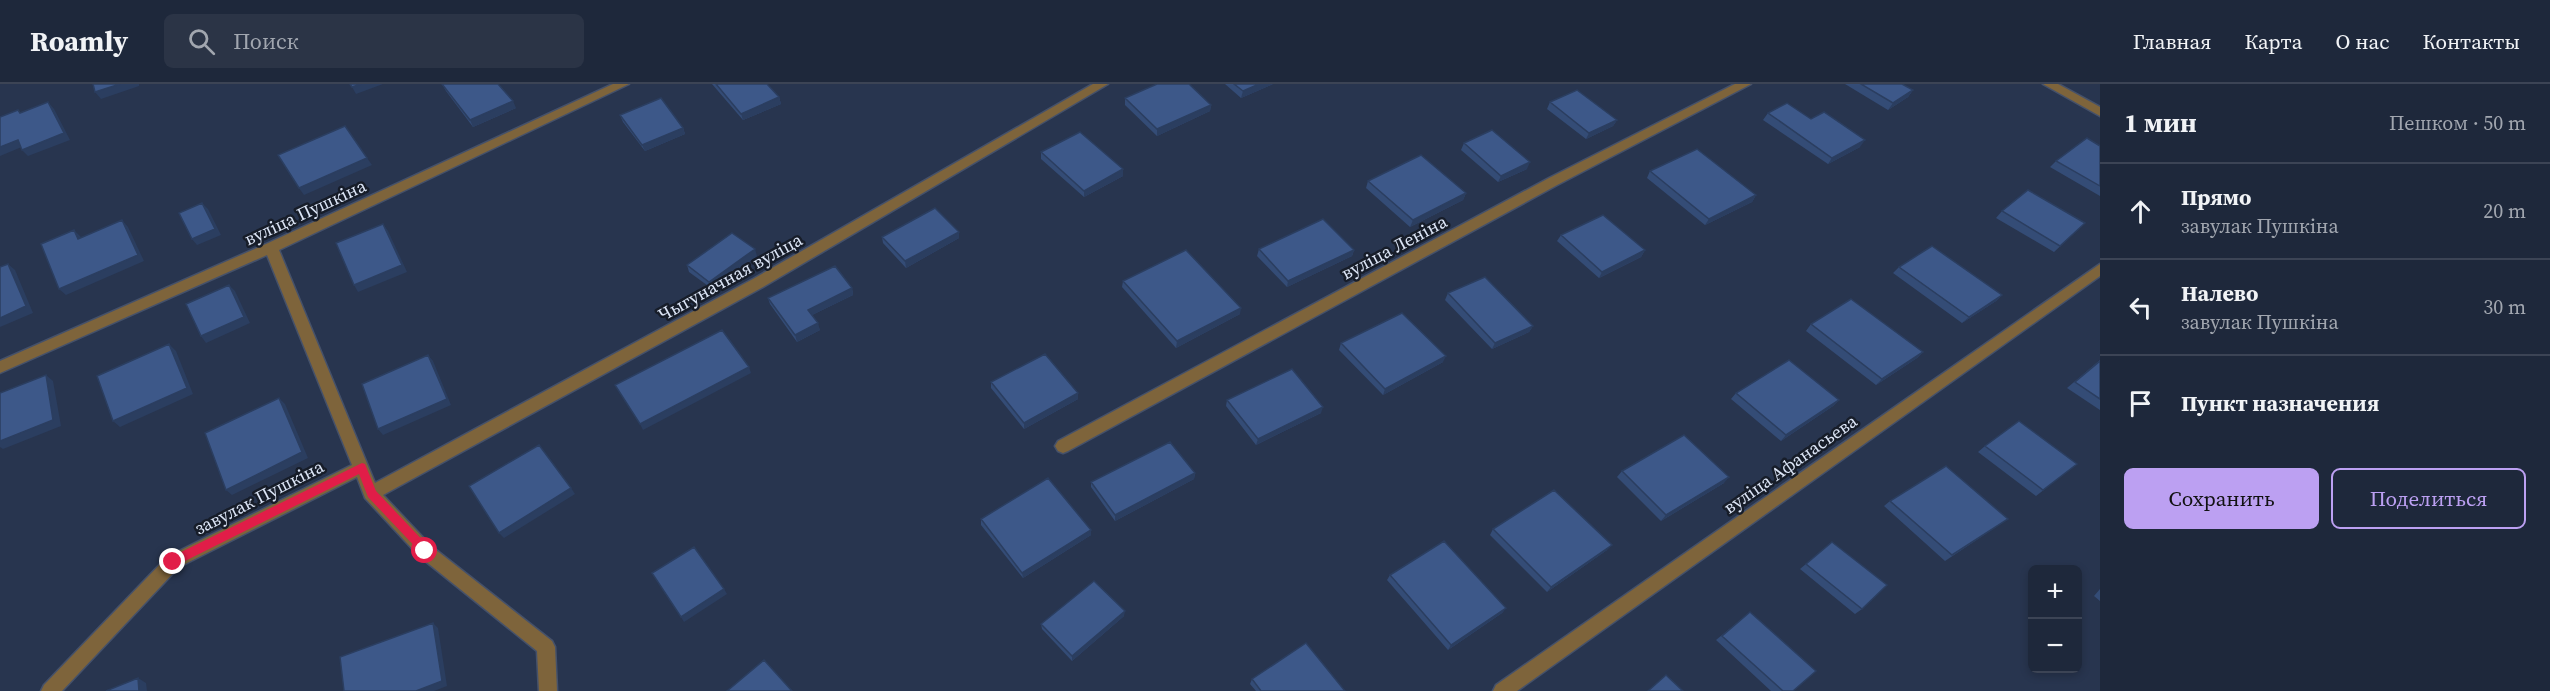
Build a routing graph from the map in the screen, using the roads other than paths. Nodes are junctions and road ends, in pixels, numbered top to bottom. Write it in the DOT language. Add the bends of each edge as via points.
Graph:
graph roads {
  1 [pos="623,84"];
  2 [pos="1102,84"];
  3 [pos="1745,84"];
  4 [pos="2049,84"];
  5 [pos="2100,112"];
  6 [pos="271,248"];
  7 [pos="2100,269"];
  8 [pos="0,367"];
  9 [pos="1063,446"];
  10 [pos="362,467"];
  11 [pos="371,493"];
  12 [pos="50,691"];
  13 [pos="548,691"];
  14 [pos="1502,691"];
  1 -- 6 [label="street, вуліца Пушкіна"];
  2 -- 11 [label="street, Чыгуначная вуліца" via="758,283"];
  3 -- 9 [label="street, вуліца Леніна" via="1554,181"];
  4 -- 5 [label="street"];
  6 -- 8 [label="street, вуліца Пушкіна"];
  6 -- 10 [label="street"];
  7 -- 14 [label="street, вуліца Афанасьева"];
  10 -- 11 [label="street"];
  10 -- 12 [label="street, завулак Пушкіна" via="173,562"];
  11 -- 13 [label="street" via="425,551 546,647"];
}
